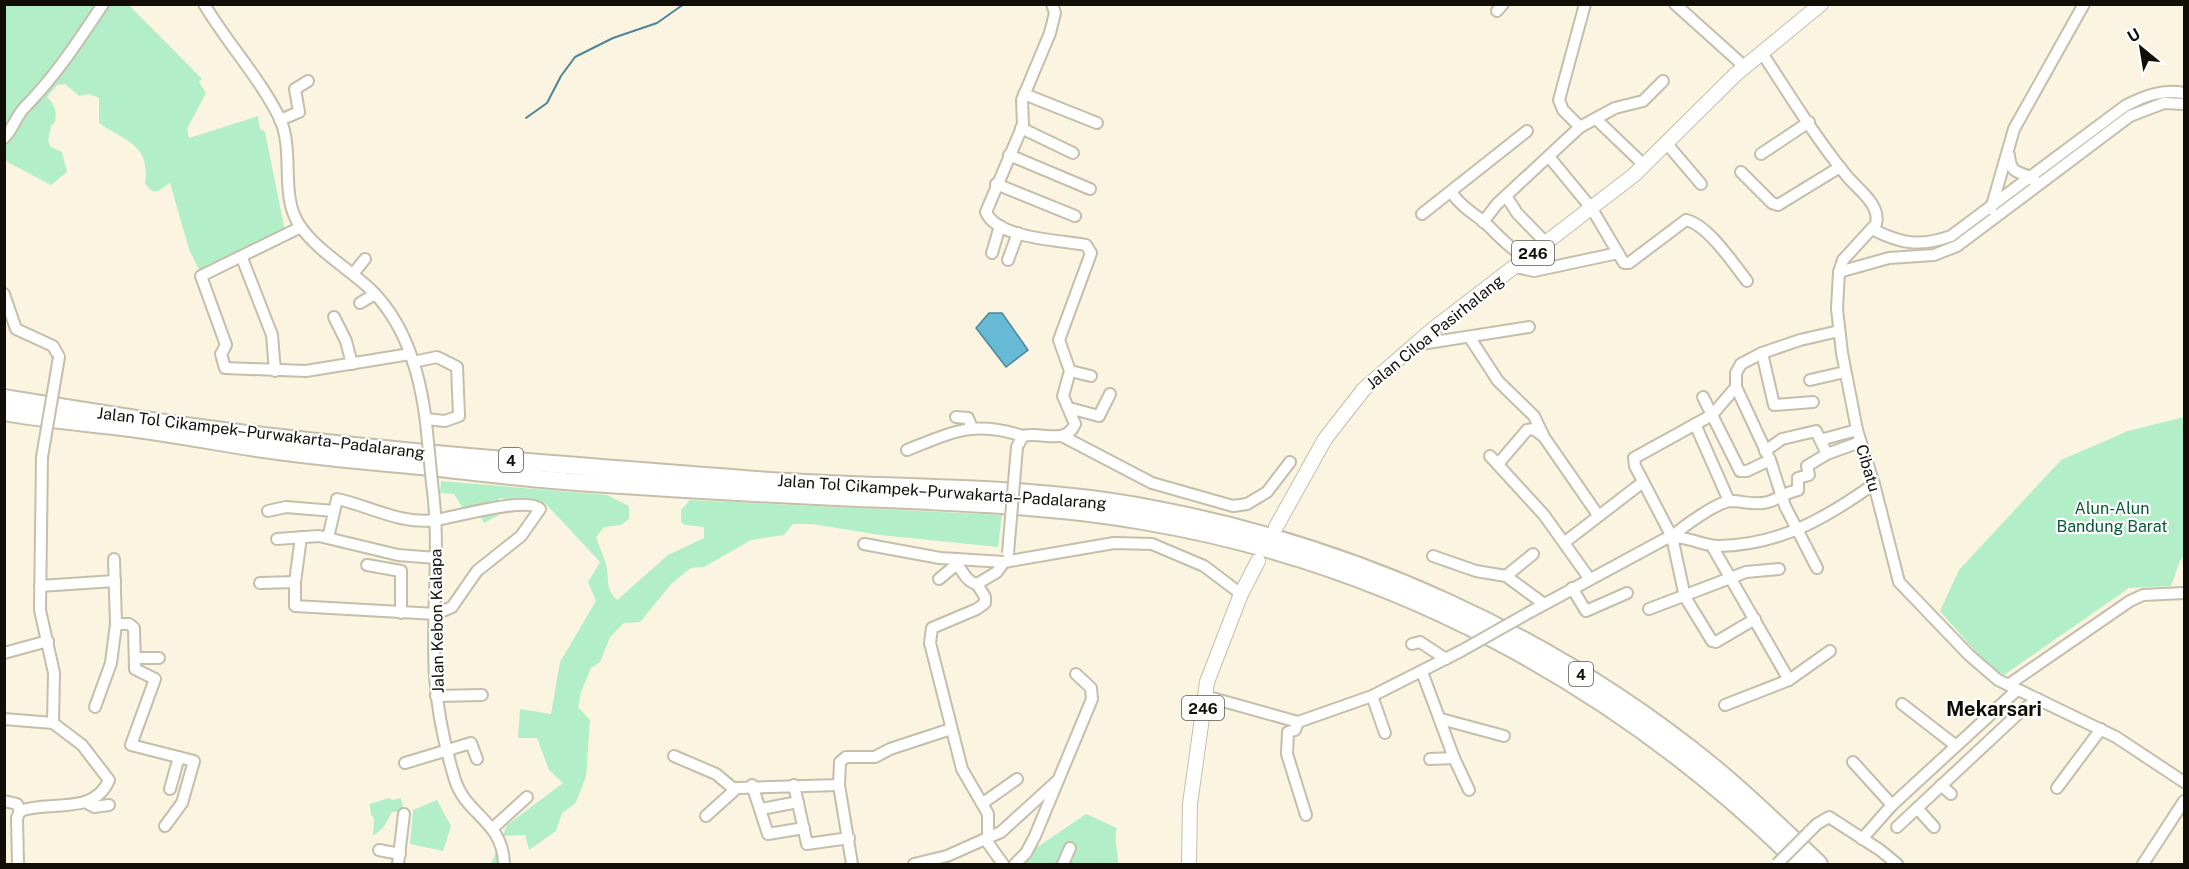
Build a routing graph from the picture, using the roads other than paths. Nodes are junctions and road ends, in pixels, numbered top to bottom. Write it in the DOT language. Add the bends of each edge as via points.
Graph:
graph roads {
  1 [pos="103,4"];
  2 [pos="204,4"];
  3 [pos="1052,4"];
  4 [pos="1585,4"];
  5 [pos="1675,4"];
  6 [pos="1821,4"];
  7 [pos="2084,4"];
  8 [pos="1762,53"];
  9 [pos="1745,67"];
  10 [pos="308,81"];
  11 [pos="1663,81"];
  12 [pos="2184,93"];
  13 [pos="1024,94"];
  14 [pos="2184,104"];
  15 [pos="1596,119"];
  16 [pos="280,120"];
  17 [pos="1809,122"];
  18 [pos="1097,123"];
  19 [pos="1580,127"];
  20 [pos="1021,128"];
  21 [pos="1527,131"];
  22 [pos="4,138"];
  23 [pos="1667,144"];
  24 [pos="2008,148"];
  25 [pos="1073,153"];
  26 [pos="1761,154"];
  27 [pos="1009,155"];
  28 [pos="1550,158"];
  29 [pos="1644,165"];
  30 [pos="1840,167"];
  31 [pos="1740,172"];
  32 [pos="2036,182"];
  33 [pos="996,184"];
  34 [pos="1701,184"];
  35 [pos="1090,189"];
  36 [pos="1450,192"];
  37 [pos="1506,196"];
  38 [pos="1592,209"];
  39 [pos="1991,209"];
  40 [pos="1422,214"];
  41 [pos="1074,216"];
  42 [pos="1483,222"];
  43 [pos="1000,226"];
  44 [pos="301,227"];
  45 [pos="1872,229"];
  46 [pos="1018,233"];
  47 [pos="1892,240"];
  48 [pos="1546,243"];
  49 [pos="1932,249"];
  50 [pos="992,253"];
  51 [pos="1618,253"];
  52 [pos="242,258"];
  53 [pos="365,258"];
  54 [pos="1889,258"];
  55 [pos="1008,260"];
  56 [pos="1521,263"];
  57 [pos="1839,272"];
  58 [pos="353,274"];
  59 [pos="1747,281"];
  60 [pos="4,294"];
  61 [pos="375,294"];
  62 [pos="360,303"];
  63 [pos="334,317"];
  64 [pos="1528,327"];
  65 [pos="1839,331"];
  66 [pos="1470,338"];
  67 [pos="1415,345"];
  68 [pos="1762,353"];
  69 [pos="412,358"];
  70 [pos="352,364"];
  71 [pos="275,371"];
  72 [pos="1070,371"];
  73 [pos="1845,372"];
  74 [pos="1091,376"];
  75 [pos="1810,380"];
  76 [pos="1736,387"];
  77 [pos="1110,394"];
  78 [pos="1703,397"];
  79 [pos="4,398"];
  80 [pos="1813,402"];
  81 [pos="1069,408"];
  82 [pos="4,412"];
  83 [pos="1712,415"];
  84 [pos="956,417"];
  85 [pos="426,419"];
  86 [pos="1695,424"];
  87 [pos="972,428"];
  88 [pos="1857,430"];
  89 [pos="1023,436"];
  90 [pos="1062,436"];
  91 [pos="1544,437"];
  92 [pos="1820,440"];
  93 [pos="1860,442"];
  94 [pos="907,450"];
  95 [pos="1827,454"];
  96 [pos="1767,456"];
  97 [pos="1290,462"];
  98 [pos="1643,482"];
  99 [pos="1874,484"];
  100 [pos="1782,494"];
  101 [pos="1729,501"];
  102 [pos="268,511"];
  103 [pos="334,511"];
  104 [pos="1598,515"];
  105 [pos="435,520"];
  106 [pos="1276,527"];
  107 [pos="1797,531"];
  108 [pos="301,537"];
  109 [pos="1672,537"];
  110 [pos="328,538"];
  111 [pos="277,539"];
  112 [pos="1565,542"];
  113 [pos="864,544"];
  114 [pos="1712,546"];
  115 [pos="1533,554"];
  116 [pos="1433,556"];
  117 [pos="436,558"];
  118 [pos="1006,558"];
  119 [pos="114,559"];
  120 [pos="957,561"];
  121 [pos="1258,561"];
  122 [pos="367,565"];
  123 [pos="1817,568"];
  124 [pos="1779,569"];
  125 [pos="1506,576"];
  126 [pos="1589,578"];
  127 [pos="1729,578"];
  128 [pos="939,579"];
  129 [pos="115,581"];
  130 [pos="294,582"];
  131 [pos="260,583"];
  132 [pos="977,584"];
  133 [pos="40,586"];
  134 [pos="1572,588"];
  135 [pos="1627,593"];
  136 [pos="2184,593"];
  137 [pos="1241,594"];
  138 [pos="1685,597"];
  139 [pos="1544,604"];
  140 [pos="1649,609"];
  141 [pos="401,613"];
  142 [pos="436,614"];
  143 [pos="1755,619"];
  144 [pos="116,624"];
  145 [pos="48,641"];
  146 [pos="1412,644"];
  147 [pos="1830,651"];
  148 [pos="4,652"];
  149 [pos="136,658"];
  150 [pos="159,658"];
  151 [pos="1446,659"];
  152 [pos="1422,672"];
  153 [pos="1076,674"];
  154 [pos="1789,680"];
  155 [pos="2013,688"];
  156 [pos="482,695"];
  157 [pos="436,696"];
  158 [pos="1204,696"];
  159 [pos="1372,696"];
  160 [pos="2038,699"];
  161 [pos="1902,704"];
  162 [pos="1725,705"];
  163 [pos="95,707"];
  164 [pos="4,719"];
  165 [pos="1441,719"];
  166 [pos="1298,722"];
  167 [pos="53,723"];
  168 [pos="951,729"];
  169 [pos="2102,729"];
  170 [pos="1385,733"];
  171 [pos="1504,735"];
  172 [pos="1955,745"];
  173 [pos="448,751"];
  174 [pos="674,756"];
  175 [pos="179,757"];
  176 [pos="1454,758"];
  177 [pos="477,759"];
  178 [pos="1430,759"];
  179 [pos="1853,762"];
  180 [pos="405,763"];
  181 [pos="1017,779"];
  182 [pos="1056,782"];
  183 [pos="2184,782"];
  184 [pos="752,785"];
  185 [pos="795,785"];
  186 [pos="839,785"];
  187 [pos="1941,785"];
  188 [pos="1715,787"];
  189 [pos="2057,788"];
  190 [pos="170,789"];
  191 [pos="734,789"];
  192 [pos="1469,790"];
  193 [pos="1951,794"];
  194 [pos="526,797"];
  195 [pos="4,801"];
  196 [pos="2184,801"];
  197 [pos="85,802"];
  198 [pos="798,802"];
  199 [pos="983,803"];
  200 [pos="109,805"];
  201 [pos="1893,805"];
  202 [pos="1917,808"];
  203 [pos="761,809"];
  204 [pos="20,811"];
  205 [pos="404,814"];
  206 [pos="1306,815"];
  207 [pos="706,816"];
  208 [pos="165,826"];
  209 [pos="1897,827"];
  210 [pos="1934,827"];
  211 [pos="493,828"];
  212 [pos="804,828"];
  213 [pos="849,838"];
  214 [pos="987,838"];
  215 [pos="1862,839"];
  216 [pos="1070,848"];
  217 [pos="379,850"];
  218 [pos="399,859"];
  219 [pos="941,861"];
  220 [pos="18,864"];
  221 [pos="504,864"];
  222 [pos="852,864"];
  223 [pos="914,864"];
  224 [pos="1003,864"];
  225 [pos="1015,864"];
  226 [pos="1063,864"];
  227 [pos="1189,864"];
  228 [pos="1778,864"];
  229 [pos="1782,864"];
  230 [pos="1800,864"];
  231 [pos="1819,864"];
  232 [pos="1897,864"];
  233 [pos="2143,864"];
  1 -- 22 [label="street"];
  2 -- 16 [label="street"];
  3 -- 13 [label="street" via="1050,33"];
  4 -- 19 [label="street" via="1559,100"];
  5 -- 9 [label="street"];
  6 -- 8 [label="main road, Jalan Ciloa Pasirhalang / 246"];
  7 -- 24 [label="street" via="2014,129"];
  8 -- 9 [label="main road, Jalan Ciloa Pasirhalang / 246"];
  8 -- 17 [label="street"];
  9 -- 23 [label="main road, Jalan Ciloa Pasirhalang / 246"];
  10 -- 16 [label="street" via="295,89 299,112"];
  11 -- 15 [label="street" via="1643,101 1615,108"];
  12 -- 32 [label="street" via="2162,92 2125,106"];
  13 -- 18 [label="street"];
  13 -- 20 [label="street"];
  14 -- 32 [label="street" via="2164,103 2130,116"];
  15 -- 19 [label="street"];
  15 -- 29 [label="street"];
  16 -- 44 [label="street" via="293,210"];
  17 -- 26 [label="street"];
  17 -- 30 [label="street"];
  19 -- 28 [label="street"];
  20 -- 25 [label="street"];
  20 -- 27 [label="street"];
  21 -- 36 [label="street"];
  23 -- 29 [label="main road, Jalan Ciloa Pasirhalang / 246"];
  23 -- 34 [label="street"];
  24 -- 32 [label="street" via="2010,165"];
  24 -- 39 [label="street"];
  27 -- 33 [label="street"];
  27 -- 35 [label="street"];
  28 -- 37 [label="street"];
  28 -- 38 [label="street"];
  29 -- 38 [label="main road, Jalan Ciloa Pasirhalang / 246"];
  30 -- 31 [label="street" via="1778,205"];
  30 -- 45 [label="street" via="1872,204 1878,218"];
  32 -- 39 [label="street"];
  32 -- 49 [label="street" via="1972,237 1957,246"];
  33 -- 41 [label="street"];
  33 -- 43 [label="street" via="986,212"];
  36 -- 40 [label="street"];
  36 -- 42 [label="street"];
  37 -- 42 [label="street"];
  37 -- 48 [label="street"];
  38 -- 48 [label="main road, Jalan Ciloa Pasirhalang / 246"];
  38 -- 51 [label="street"];
  39 -- 49 [label="street"];
  42 -- 56 [label="street"];
  43 -- 46 [label="street"];
  43 -- 50 [label="street"];
  44 -- 52 [label="street"];
  44 -- 58 [label="street, Jalan Kebon Kalapa"];
  45 -- 47 [label="street"];
  45 -- 57 [label="street, Cibatu" via="1853,247"];
  46 -- 55 [label="street"];
  46 -- 72 [label="street" via="1086,245 1090,251 1060,335 1061,350"];
  47 -- 49 [label="street"];
  47 -- 54 [label="street"];
  48 -- 56 [label="main road, Jalan Ciloa Pasirhalang / 246"];
  49 -- 54 [label="street"];
  51 -- 56 [label="street" via="1534,271"];
  51 -- 59 [label="street" via="1624,263 1629,262 1675,225 1690,220 1722,248"];
  52 -- 71 [label="street" via="272,335"];
  52 -- 71 [label="street" via="201,276 226,345 221,354 224,366"];
  53 -- 58 [label="street"];
  54 -- 57 [label="street"];
  56 -- 67 [label="main road, Jalan Ciloa Pasirhalang / 246"];
  57 -- 65 [label="street, Cibatu"];
  58 -- 61 [label="street, Jalan Kebon Kalapa"];
  60 -- 133 [label="street, bridge" via="16,329 53,346 59,357 42,457"];
  61 -- 62 [label="street"];
  61 -- 69 [label="street, Jalan Kebon Kalapa" via="391,314"];
  63 -- 70 [label="street"];
  64 -- 66 [label="street"];
  65 -- 68 [label="street"];
  65 -- 73 [label="street, Cibatu"];
  66 -- 67 [label="street"];
  66 -- 91 [label="street" via="1498,381 1534,416"];
  67 -- 106 [label="main road, Jalan Ciloa Pasirhalang / 246" via="1364,389 1339,420"];
  68 -- 76 [label="street" via="1741,364"];
  68 -- 80 [label="street" via="1773,405"];
  69 -- 70 [label="street"];
  69 -- 85 [label="street, Jalan Kebon Kalapa"];
  69 -- 85 [label="street" via="437,357 457,367 459,416 445,421"];
  70 -- 71 [label="street"];
  72 -- 74 [label="street"];
  72 -- 81 [label="street" via="1063,396"];
  73 -- 75 [label="street"];
  73 -- 88 [label="street, Cibatu"];
  76 -- 83 [label="street"];
  76 -- 96 [label="street"];
  77 -- 81 [label="street" via="1099,416"];
  78 -- 83 [label="street"];
  79 -- 231 [label="highway, Jalan Tol Cikampek–Purwakarta–Padalarang / 4" via="408,452 759,480 1076,499 1146,507 1235,528 1369,569 1454,604 1558,659 1649,718 1713,767"];
  81 -- 90 [label="street" via="1075,424 1072,431"];
  82 -- 188 [label="highway, Jalan Tol Cikampek–Purwakarta–Padalarang / 4" via="281,452 582,483 979,503 1078,512 1146,521 1229,539 1338,571 1446,616 1552,670 1623,716"];
  83 -- 86 [label="street"];
  83 -- 96 [label="street" via="1743,473"];
  84 -- 87 [label="street" via="968,418"];
  85 -- 105 [label="street, Jalan Kebon Kalapa, bridge"];
  86 -- 98 [label="street" via="1634,458"];
  86 -- 101 [label="street"];
  87 -- 89 [label="street" via="996,427"];
  87 -- 94 [label="street"];
  88 -- 92 [label="street"];
  88 -- 93 [label="street, Cibatu"];
  89 -- 90 [label="street"];
  89 -- 118 [label="street, bridge" via="1017,447"];
  90 -- 97 [label="street" via="1152,483 1233,506 1247,504 1267,492"];
  91 -- 104 [label="street"];
  91 -- 112 [label="street" via="1534,429 1527,430 1494,460"];
  92 -- 95 [label="street"];
  92 -- 96 [label="street" via="1814,431 1782,439"];
  93 -- 95 [label="street"];
  93 -- 99 [label="street, Cibatu"];
  95 -- 100 [label="street" via="1807,467 1809,476 1798,478 1799,488"];
  96 -- 100 [label="street"];
  98 -- 104 [label="street"];
  98 -- 109 [label="street"];
  99 -- 107 [label="street"];
  99 -- 155 [label="street, Cibatu" via="1899,582 1969,655"];
  100 -- 101 [label="street" via="1769,502"];
  100 -- 107 [label="street"];
  101 -- 109 [label="street"];
  102 -- 103 [label="street" via="293,507"];
  103 -- 105 [label="street" via="334,501 338,499 401,519"];
  103 -- 110 [label="street"];
  104 -- 112 [label="street"];
  105 -- 117 [label="street, Jalan Kebon Kalapa"];
  105 -- 142 [label="street" via="511,507 540,509 521,536 477,571 452,607"];
  107 -- 114 [label="street" via="1745,545"];
  107 -- 123 [label="street"];
  108 -- 110 [label="street"];
  108 -- 111 [label="street"];
  108 -- 130 [label="street"];
  109 -- 114 [label="street"];
  109 -- 126 [label="street"];
  109 -- 138 [label="street"];
  110 -- 117 [label="street" via="398,555"];
  112 -- 126 [label="street"];
  113 -- 120 [label="street"];
  114 -- 127 [label="street"];
  115 -- 125 [label="street"];
  116 -- 125 [label="street" via="1476,571"];
  117 -- 142 [label="street, Jalan Kebon Kalapa"];
  118 -- 120 [label="street"];
  118 -- 132 [label="street" via="997,572"];
  118 -- 137 [label="street" via="1114,543 1152,544 1204,566"];
  119 -- 129 [label="street"];
  120 -- 128 [label="street"];
  120 -- 132 [label="street" via="971,583"];
  121 -- 137 [label="main road, 246"];
  122 -- 141 [label="street" via="401,571"];
  124 -- 127 [label="street" via="1754,570"];
  125 -- 139 [label="street"];
  126 -- 134 [label="street"];
  127 -- 138 [label="street"];
  127 -- 143 [label="street"];
  129 -- 133 [label="street"];
  129 -- 144 [label="street"];
  130 -- 131 [label="street"];
  130 -- 141 [label="street" via="293,603 297,607"];
  132 -- 168 [label="street" via="985,603 930,630 932,655"];
  133 -- 145 [label="street" via="40,610"];
  134 -- 135 [label="street" via="1586,611"];
  134 -- 139 [label="street"];
  136 -- 155 [label="street" via="2143,595 2130,601"];
  137 -- 158 [label="main road, 246"];
  138 -- 140 [label="street"];
  138 -- 143 [label="street" via="1714,642"];
  139 -- 151 [label="street, bridge"];
  141 -- 142 [label="street"];
  142 -- 157 [label="street, Jalan Kebon Kalapa"];
  143 -- 154 [label="street"];
  144 -- 149 [label="street" via="134,628"];
  144 -- 163 [label="street" via="111,663"];
  145 -- 148 [label="street"];
  145 -- 167 [label="street" via="54,673"];
  146 -- 151 [label="street" via="1420,642"];
  147 -- 154 [label="street"];
  149 -- 150 [label="street"];
  149 -- 175 [label="street" via="137,672 155,679 130,745"];
  151 -- 152 [label="street"];
  152 -- 159 [label="street"];
  152 -- 165 [label="street"];
  153 -- 182 [label="street" via="1093,694"];
  154 -- 162 [label="street"];
  155 -- 160 [label="street, Cibatu"];
  155 -- 172 [label="street"];
  156 -- 157 [label="street"];
  157 -- 173 [label="street, Jalan Kebon Kalapa"];
  158 -- 166 [label="street"];
  158 -- 227 [label="main road, 246" via="1190,804"];
  159 -- 166 [label="street"];
  159 -- 170 [label="street"];
  160 -- 169 [label="street, Cibatu"];
  160 -- 187 [label="street"];
  161 -- 172 [label="street"];
  164 -- 167 [label="street"];
  165 -- 171 [label="street"];
  165 -- 176 [label="street"];
  166 -- 206 [label="street" via="1295,730 1288,732 1287,754"];
  167 -- 197 [label="street" via="82,745 108,777 101,793"];
  168 -- 186 [label="street" via="875,757 846,757 838,766"];
  168 -- 199 [label="street" via="962,769"];
  169 -- 183 [label="street, Cibatu"];
  169 -- 189 [label="street"];
  172 -- 201 [label="street"];
  173 -- 177 [label="street" via="472,743"];
  173 -- 180 [label="street"];
  173 -- 211 [label="street, Jalan Kebon Kalapa" via="459,788"];
  174 -- 191 [label="street" via="717,774"];
  175 -- 190 [label="street"];
  175 -- 208 [label="street" via="195,764 182,803"];
  176 -- 178 [label="street"];
  176 -- 192 [label="street"];
  179 -- 201 [label="street"];
  181 -- 199 [label="street"];
  182 -- 214 [label="street" via="1017,819"];
  182 -- 225 [label="street" via="1035,836"];
  184 -- 185 [label="street"];
  184 -- 191 [label="street"];
  184 -- 203 [label="street"];
  185 -- 186 [label="street"];
  185 -- 198 [label="street"];
  186 -- 213 [label="street"];
  187 -- 193 [label="street"];
  187 -- 202 [label="street"];
  188 -- 229 [label="highway"];
  188 -- 230 [label="highway, Jalan Tol Cikampek–Purwakarta–Padalarang / 4"];
  191 -- 207 [label="street"];
  194 -- 211 [label="street"];
  195 -- 204 [label="street" via="16,804"];
  196 -- 233 [label="street"];
  197 -- 200 [label="street" via="94,807"];
  197 -- 204 [label="street"];
  198 -- 203 [label="street"];
  198 -- 212 [label="street"];
  199 -- 214 [label="street" via="990,827"];
  201 -- 215 [label="street"];
  202 -- 209 [label="street"];
  202 -- 210 [label="street"];
  203 -- 212 [label="street" via="768,834"];
  204 -- 220 [label="street"];
  205 -- 218 [label="street"];
  211 -- 221 [label="street, Jalan Kebon Kalapa" via="502,846"];
  212 -- 213 [label="street" via="807,844"];
  213 -- 222 [label="street"];
  214 -- 219 [label="street"];
  214 -- 224 [label="street"];
  215 -- 228 [label="street, bridge" via="1829,817"];
  215 -- 232 [label="street"];
  216 -- 226 [label="street"];
  217 -- 218 [label="street"];
  219 -- 223 [label="street"];
}
